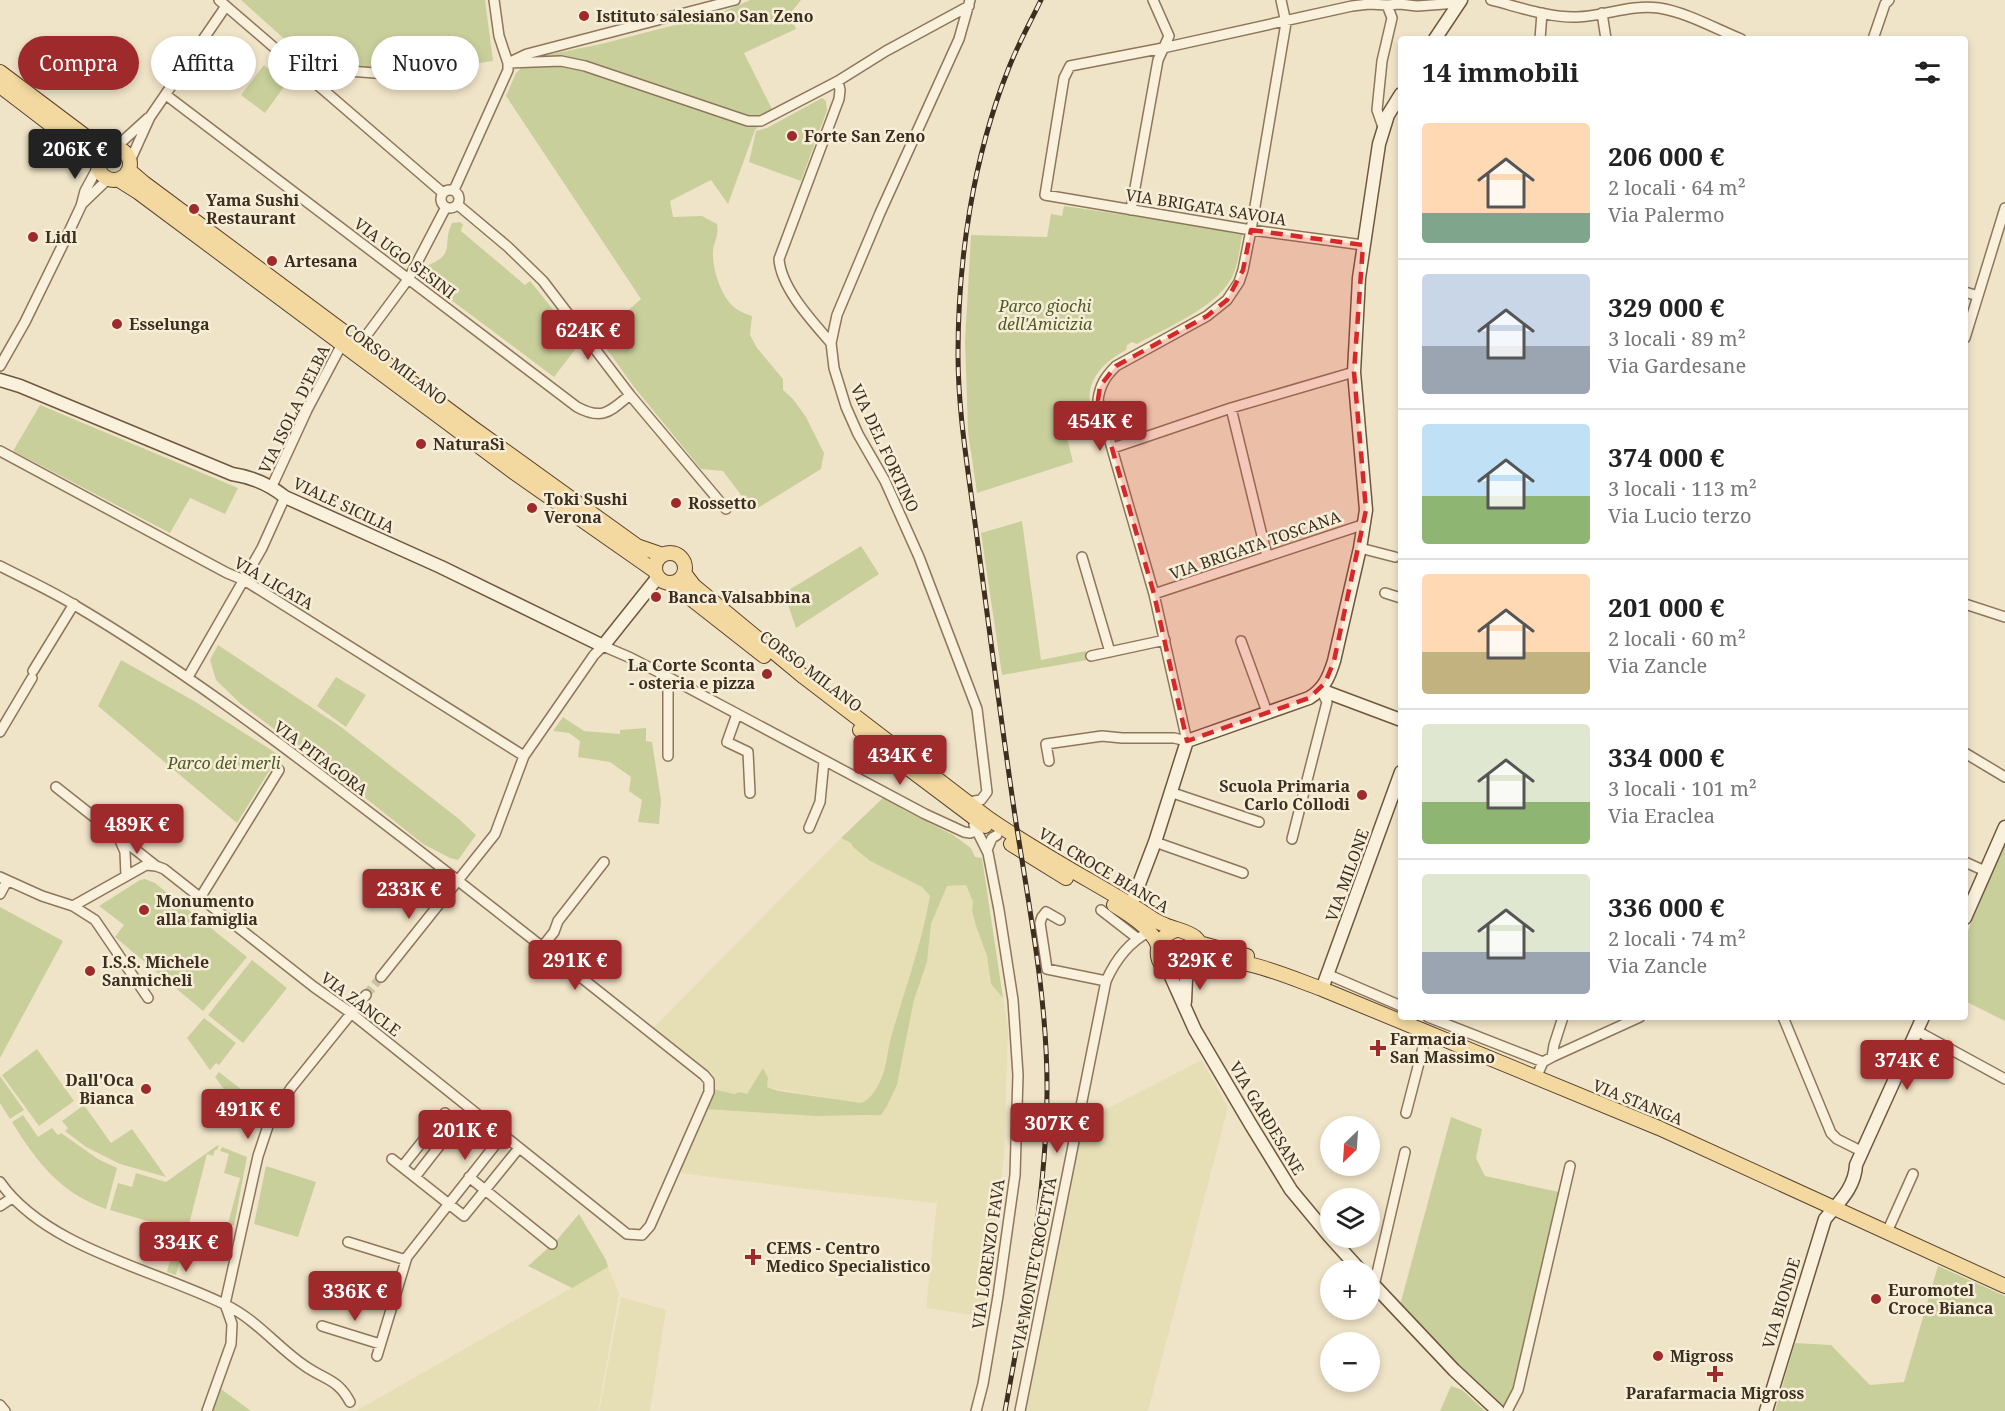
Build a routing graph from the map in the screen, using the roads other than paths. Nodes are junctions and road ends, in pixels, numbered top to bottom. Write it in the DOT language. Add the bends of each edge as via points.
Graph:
graph roads {
  1 [pos="494,0"];
  2 [pos="735,0"];
  3 [pos="1153,0"];
  4 [pos="1281,0"];
  5 [pos="1491,0"];
  6 [pos="1889,0"];
  7 [pos="1459,2"];
  8 [pos="222,3"];
  9 [pos="970,3"];
  10 [pos="1511,3"];
  11 [pos="1387,5"];
  12 [pos="1417,6"];
  13 [pos="1608,9"];
  14 [pos="1542,13"];
  15 [pos="1392,18"];
  16 [pos="1287,20"];
  17 [pos="1437,36"];
  18 [pos="1540,36"];
  19 [pos="1606,36"];
  20 [pos="1734,36"];
  21 [pos="1874,36"];
  22 [pos="268,43"];
  23 [pos="1164,48"];
  24 [pos="508,63"];
  25 [pos="0,72"];
  26 [pos="838,81"];
  27 [pos="0,86"];
  28 [pos="323,90"];
  29 [pos="166,95"];
  30 [pos="1398,100"];
  31 [pos="150,117"];
  32 [pos="1383,127"];
  33 [pos="104,157"];
  34 [pos="130,166"];
  35 [pos="113,180"];
  36 [pos="454,190"];
  37 [pos="443,193"];
  38 [pos="458,205"];
  39 [pos="81,206"];
  40 [pos="446,207"];
  41 [pos="2005,208"];
  42 [pos="1131,210"];
  43 [pos="1251,230"];
  44 [pos="1363,245"];
  45 [pos="409,278"];
  46 [pos="1968,293"];
  47 [pos="1978,296"];
  48 [pos="1968,328"];
  49 [pos="831,342"];
  50 [pos="360,344"];
  51 [pos="342,345"];
  52 [pos="0,366"];
  53 [pos="1354,372"];
  54 [pos="0,380"];
  55 [pos="630,394"];
  56 [pos="1231,408"];
  57 [pos="1113,448"];
  58 [pos="0,451"];
  59 [pos="272,486"];
  60 [pos="285,497"];
  61 [pos="726,509"];
  62 [pos="1365,524"];
  63 [pos="1360,548"];
  64 [pos="663,555"];
  65 [pos="1267,556"];
  66 [pos="1082,557"];
  67 [pos="1395,557"];
  68 [pos="0,566"];
  69 [pos="684,573"];
  70 [pos="656,574"];
  71 [pos="244,580"];
  72 [pos="671,584"];
  73 [pos="1385,593"];
  74 [pos="1154,594"];
  75 [pos="1398,597"];
  76 [pos="74,604"];
  77 [pos="1968,605"];
  78 [pos="2005,617"];
  79 [pos="1165,640"];
  80 [pos="1241,641"];
  81 [pos="603,646"];
  82 [pos="1110,652"];
  83 [pos="1091,656"];
  84 [pos="188,677"];
  85 [pos="668,677"];
  86 [pos="1321,690"];
  87 [pos="1267,712"];
  88 [pos="737,714"];
  89 [pos="1398,719"];
  90 [pos="0,732"];
  91 [pos="1187,741"];
  92 [pos="1968,755"];
  93 [pos="524,756"];
  94 [pos="668,756"];
  95 [pos="824,760"];
  96 [pos="1049,761"];
  97 [pos="279,770"];
  98 [pos="2005,777"];
  99 [pos="1398,780"];
  100 [pos="56,787"];
  101 [pos="1170,792"];
  102 [pos="750,793"];
  103 [pos="968,802"];
  104 [pos="972,817"];
  105 [pos="1259,822"];
  106 [pos="2005,827"];
  107 [pos="809,828"];
  108 [pos="976,831"];
  109 [pos="118,835"];
  110 [pos="998,835"];
  111 [pos="1292,839"];
  112 [pos="1155,842"];
  113 [pos="1018,843"];
  114 [pos="987,850"];
  115 [pos="604,862"];
  116 [pos="1968,863"];
  117 [pos="156,866"];
  118 [pos="1985,871"];
  119 [pos="1243,873"];
  120 [pos="126,876"];
  121 [pos="4,879"];
  122 [pos="458,881"];
  123 [pos="0,894"];
  124 [pos="200,898"];
  125 [pos="1131,905"];
  126 [pos="73,906"];
  127 [pos="1101,910"];
  128 [pos="1968,911"];
  129 [pos="1060,920"];
  130 [pos="1176,930"];
  131 [pos="1143,935"];
  132 [pos="1199,943"];
  133 [pos="1158,945"];
  134 [pos="542,947"];
  135 [pos="1194,966"];
  136 [pos="1168,970"];
  137 [pos="1329,975"];
  138 [pos="381,977"];
  139 [pos="1106,981"];
  140 [pos="1322,989"];
  141 [pos="366,994"];
  142 [pos="148,998"];
  143 [pos="1398,1005"];
  144 [pos="1186,1009"];
  145 [pos="351,1013"];
  146 [pos="1437,1020"];
  147 [pos="1562,1020"];
  148 [pos="1633,1020"];
  149 [pos="1784,1020"];
  150 [pos="1922,1020"];
  151 [pos="1917,1031"];
  152 [pos="1427,1032"];
  153 [pos="1548,1059"];
  154 [pos="1536,1078"];
  155 [pos="2005,1079"];
  156 [pos="709,1081"];
  157 [pos="1406,1113"];
  158 [pos="503,1135"];
  159 [pos="519,1148"];
  160 [pos="1405,1152"];
  161 [pos="1863,1152"];
  162 [pos="393,1159"];
  163 [pos="1570,1166"];
  164 [pos="402,1167"];
  165 [pos="1913,1174"];
  166 [pos="415,1177"];
  167 [pos="469,1177"];
  168 [pos="0,1182"];
  169 [pos="485,1190"];
  170 [pos="12,1198"];
  171 [pos="448,1204"];
  172 [pos="0,1206"];
  173 [pos="1834,1208"];
  174 [pos="1320,1224"];
  175 [pos="1887,1232"];
  176 [pos="348,1242"];
  177 [pos="552,1244"];
  178 [pos="1341,1248"];
  179 [pos="406,1260"];
  180 [pos="1351,1260"];
  181 [pos="1378,1260"];
  182 [pos="2005,1286"];
  183 [pos="1380,1291"];
  184 [pos="225,1304"];
  185 [pos="322,1326"];
  186 [pos="380,1344"];
  187 [pos="377,1356"];
  188 [pos="350,1402"];
  189 [pos="0,1405"];
  190 [pos="5,1411"];
  191 [pos="207,1411"];
  192 [pos="976,1411"];
  193 [pos="1020,1411"];
  194 [pos="1498,1411"];
  195 [pos="1508,1411"];
  196 [pos="1766,1411"];
  1 -- 24 [label="street"];
  2 -- 24 [label="street" via="527,54"];
  3 -- 23 [label="street" via="1169,36"];
  4 -- 16 [label="street"];
  5 -- 10 [label="street"];
  6 -- 21 [label="street"];
  7 -- 12 [label="street"];
  7 -- 17 [label="street"];
  8 -- 22 [label="street"];
  8 -- 29 [label="street"];
  9 -- 26 [label="street"];
  9 -- 49 [label="street, VIA DEL FORTINO" via="959,39 837,315"];
  10 -- 14 [label="street"];
  11 -- 12 [label="street"];
  11 -- 15 [label="street"];
  11 -- 16 [label="street" via="1352,6"];
  12 -- 15 [label="street"];
  13 -- 14 [label="street" via="1574,17"];
  13 -- 19 [label="street"];
  13 -- 20 [label="street" via="1672,11"];
  14 -- 18 [label="street"];
  15 -- 32 [label="street" via="1377,110"];
  16 -- 23 [label="street"];
  16 -- 43 [label="street"];
  23 -- 42 [label="street" via="1158,60"];
  23 -- 42 [label="street, VIA BRIGATA SAVOIA" via="1070,66 1064,78 1045,195"];
  24 -- 26 [label="street" via="561,61 585,66 748,121 761,121"];
  24 -- 36 [label="street" via="506,76"];
  25 -- 33 [label="main road"];
  26 -- 49 [label="street" via="839,99 779,259 787,285"];
  27 -- 33 [label="main road"];
  28 -- 37 [label="street"];
  29 -- 31 [label="street"];
  29 -- 45 [label="street, VIA UGO SESINI"];
  30 -- 32 [label="street"];
  31 -- 33 [label="street"];
  31 -- 34 [label="street"];
  32 -- 44 [label="street"];
  33 -- 34 [label="main road" via="124,152"];
  33 -- 35 [label="main road" via="103,176"];
  33 -- 39 [label="street"];
  34 -- 35 [label="main road" via="123,179"];
  34 -- 50 [label="main road, CORSO MILANO" via="153,190"];
  35 -- 39 [label="street"];
  35 -- 51 [label="main road, CORSO MILANO" via="138,192"];
  36 -- 37 [label="street"];
  36 -- 38 [label="street" via="460,198"];
  37 -- 40 [label="street" via="441,199"];
  38 -- 40 [label="street"];
  38 -- 55 [label="street" via="543,281"];
  39 -- 52 [label="street" via="26,322"];
  40 -- 45 [label="street"];
  41 -- 47 [label="street"];
  42 -- 43 [label="street, VIA BRIGATA SAVOIA"];
  43 -- 44 [label="street, VIA BRIGATA SAVOIA"];
  43 -- 57 [label="street" via="1239,282 1227,300 1206,316 1126,359 1100,386 1098,400"];
  44 -- 53 [label="street"];
  45 -- 50 [label="street"];
  45 -- 55 [label="street, VIA UGO SESINI" via="588,413 608,412"];
  46 -- 47 [label="street"];
  47 -- 48 [label="street"];
  49 -- 103 [label="street, VIA DEL FORTINO" via="846,407 919,557 978,709 987,792 981,800"];
  50 -- 64 [label="main road, CORSO MILANO" via="637,546"];
  51 -- 59 [label="street, VIA ISOLA D'ELBA"];
  51 -- 70 [label="main road, CORSO MILANO"];
  53 -- 56 [label="street"];
  53 -- 62 [label="street"];
  54 -- 59 [label="street, VIALE SICILIA" via="232,474"];
  55 -- 61 [label="street"];
  56 -- 57 [label="street"];
  56 -- 65 [label="street"];
  57 -- 74 [label="street"];
  58 -- 71 [label="street, VIA LICATA"];
  59 -- 60 [label="street, VIALE SICILIA"];
  60 -- 71 [label="street"];
  60 -- 81 [label="street, VIALE SICILIA"];
  62 -- 63 [label="street"];
  62 -- 65 [label="street, VIA BRIGATA TOSCANA"];
  63 -- 67 [label="street"];
  63 -- 86 [label="street" via="1334,661"];
  64 -- 69 [label="main road" via="681,558"];
  64 -- 70 [label="main road" via="657,560"];
  65 -- 74 [label="street, VIA BRIGATA TOSCANA"];
  66 -- 82 [label="street"];
  68 -- 76 [label="street, VIA PITAGORA"];
  69 -- 72 [label="main road"];
  69 -- 103 [label="main road, CORSO MILANO" via="694,586 778,656"];
  70 -- 72 [label="main road"];
  70 -- 81 [label="street"];
  71 -- 84 [label="street"];
  71 -- 93 [label="street, VIA LICATA"];
  72 -- 104 [label="main road, CORSO MILANO"];
  73 -- 75 [label="street"];
  74 -- 79 [label="street"];
  76 -- 84 [label="street, VIA PITAGORA"];
  76 -- 90 [label="street"];
  77 -- 78 [label="street"];
  79 -- 82 [label="street"];
  79 -- 91 [label="street"];
  80 -- 87 [label="street"];
  81 -- 85 [label="street, VIALE SICILIA"];
  81 -- 93 [label="street"];
  82 -- 83 [label="street"];
  84 -- 122 [label="street, VIA PITAGORA"];
  85 -- 88 [label="street, VIALE SICILIA"];
  85 -- 94 [label="street"];
  86 -- 87 [label="street"];
  86 -- 89 [label="street"];
  86 -- 111 [label="street" via="1327,702"];
  87 -- 91 [label="street"];
  88 -- 95 [label="street, VIALE SICILIA"];
  88 -- 102 [label="street" via="728,742 748,752"];
  91 -- 96 [label="street" via="1102,736 1046,744"];
  91 -- 101 [label="street"];
  92 -- 98 [label="street"];
  93 -- 122 [label="street" via="495,834"];
  95 -- 107 [label="street" via="820,802"];
  95 -- 108 [label="street, VIALE SICILIA" via="957,830"];
  97 -- 124 [label="street"];
  99 -- 137 [label="street, VIA MILONE"];
  100 -- 109 [label="street, VIA ZANCLE"];
  101 -- 105 [label="street"];
  101 -- 112 [label="street"];
  103 -- 113 [label="main road, CORSO MILANO"];
  104 -- 108 [label="street, VIA LORENZO FAVA"];
  104 -- 110 [label="main road, CORSO MILANO"];
  106 -- 118 [label="street"];
  108 -- 114 [label="street, VIA LORENZO FAVA"];
  109 -- 117 [label="street, VIA ZANCLE"];
  109 -- 120 [label="street" via="125,852"];
  110 -- 113 [label="main road, CORSO MILANO"];
  110 -- 114 [label="street" via="992,838"];
  112 -- 119 [label="street"];
  112 -- 125 [label="street"];
  113 -- 125 [label="main road, VIA CROCE BIANCA"];
  113 -- 131 [label="main road, VIA CROCE BIANCA" via="1125,912"];
  114 -- 192 [label="street, VIA LORENZO FAVA" via="1013,999 1018,1075 1015,1174 998,1296"];
  115 -- 134 [label="street"];
  116 -- 118 [label="street"];
  117 -- 120 [label="street" via="146,865"];
  117 -- 124 [label="street, VIA ZANCLE"];
  118 -- 128 [label="street"];
  120 -- 126 [label="street"];
  121 -- 123 [label="street"];
  121 -- 126 [label="street"];
  122 -- 134 [label="street, VIA PITAGORA"];
  122 -- 138 [label="street"];
  124 -- 145 [label="street, VIA ZANCLE"];
  125 -- 130 [label="main road, VIA CROCE BIANCA"];
  126 -- 142 [label="street" via="95,920"];
  127 -- 131 [label="street, VIA CROCE BIANCA" via="1133,934"];
  129 -- 139 [label="street" via="1046,912 1040,923 1047,969"];
  130 -- 132 [label="main road, VIA CROCE BIANCA" via="1190,932"];
  130 -- 133 [label="main road, VIA CROCE BIANCA" via="1168,932"];
  131 -- 133 [label="main road, VIA CROCE BIANCA"];
  131 -- 139 [label="street, VIA MONTE CROCETTA" via="1110,971"];
  132 -- 135 [label="main road"];
  132 -- 140 [label="main road, VIA CROCE BIANCA" via="1277,965"];
  133 -- 136 [label="main road, VIA CROCE BIANCA" via="1160,962"];
  134 -- 156 [label="street, VIA PITAGORA"];
  135 -- 136 [label="main road" via="1179,973"];
  135 -- 140 [label="main road" via="1219,960 1241,963"];
  135 -- 144 [label="street, VIA GARDESANE" via="1186,979"];
  136 -- 144 [label="street, VIA GARDESANE"];
  137 -- 140 [label="street, VIA MILONE"];
  137 -- 143 [label="street"];
  139 -- 193 [label="street, VIA MONTE CROCETTA"];
  140 -- 152 [label="main road, VIA STANGA"];
  141 -- 145 [label="street"];
  144 -- 174 [label="street, VIA GARDESANE" via="1291,1190"];
  145 -- 158 [label="street, VIA ZANCLE"];
  145 -- 184 [label="street" via="291,1088 269,1123"];
  146 -- 153 [label="street"];
  147 -- 153 [label="street"];
  148 -- 153 [label="street"];
  149 -- 161 [label="street" via="1831,1133"];
  150 -- 151 [label="street, VIA BIONDE"];
  151 -- 155 [label="street"];
  151 -- 161 [label="street, VIA BIONDE"];
  152 -- 154 [label="main road, VIA STANGA"];
  152 -- 157 [label="street"];
  153 -- 154 [label="street"];
  154 -- 173 [label="main road, VIA STANGA" via="1659,1128"];
  156 -- 159 [label="street, VIA ZANCLE" via="709,1092 650,1226 642,1235 627,1234"];
  158 -- 159 [label="street, VIA ZANCLE"];
  158 -- 167 [label="street"];
  159 -- 169 [label="street"];
  160 -- 181 [label="street"];
  161 -- 173 [label="street, VIA BIONDE" via="1839,1191"];
  162 -- 164 [label="street"];
  163 -- 195 [label="street" via="1518,1390"];
  164 -- 166 [label="street"];
  164 -- 166 [label="street" via="446,1113 457,1123"];
  165 -- 175 [label="street"];
  166 -- 171 [label="street"];
  167 -- 169 [label="street"];
  167 -- 171 [label="street"];
  168 -- 170 [label="street"];
  169 -- 171 [label="street" via="464,1216"];
  169 -- 177 [label="street"];
  170 -- 172 [label="street"];
  170 -- 184 [label="street" via="56,1232"];
  171 -- 179 [label="street"];
  173 -- 175 [label="main road, VIA STANGA"];
  173 -- 196 [label="street, VIA BIONDE" via="1820,1231"];
  175 -- 182 [label="main road, VIA STANGA"];
  176 -- 179 [label="street"];
  178 -- 180 [label="street, VIA GARDESANE"];
  179 -- 186 [label="street"];
  183 -- 194 [label="street"];
  184 -- 188 [label="street" via="247,1316 305,1366 343,1388"];
  184 -- 191 [label="street" via="232,1324 231,1344"];
  185 -- 186 [label="street"];
  186 -- 187 [label="street"];
  189 -- 190 [label="street"];
}
